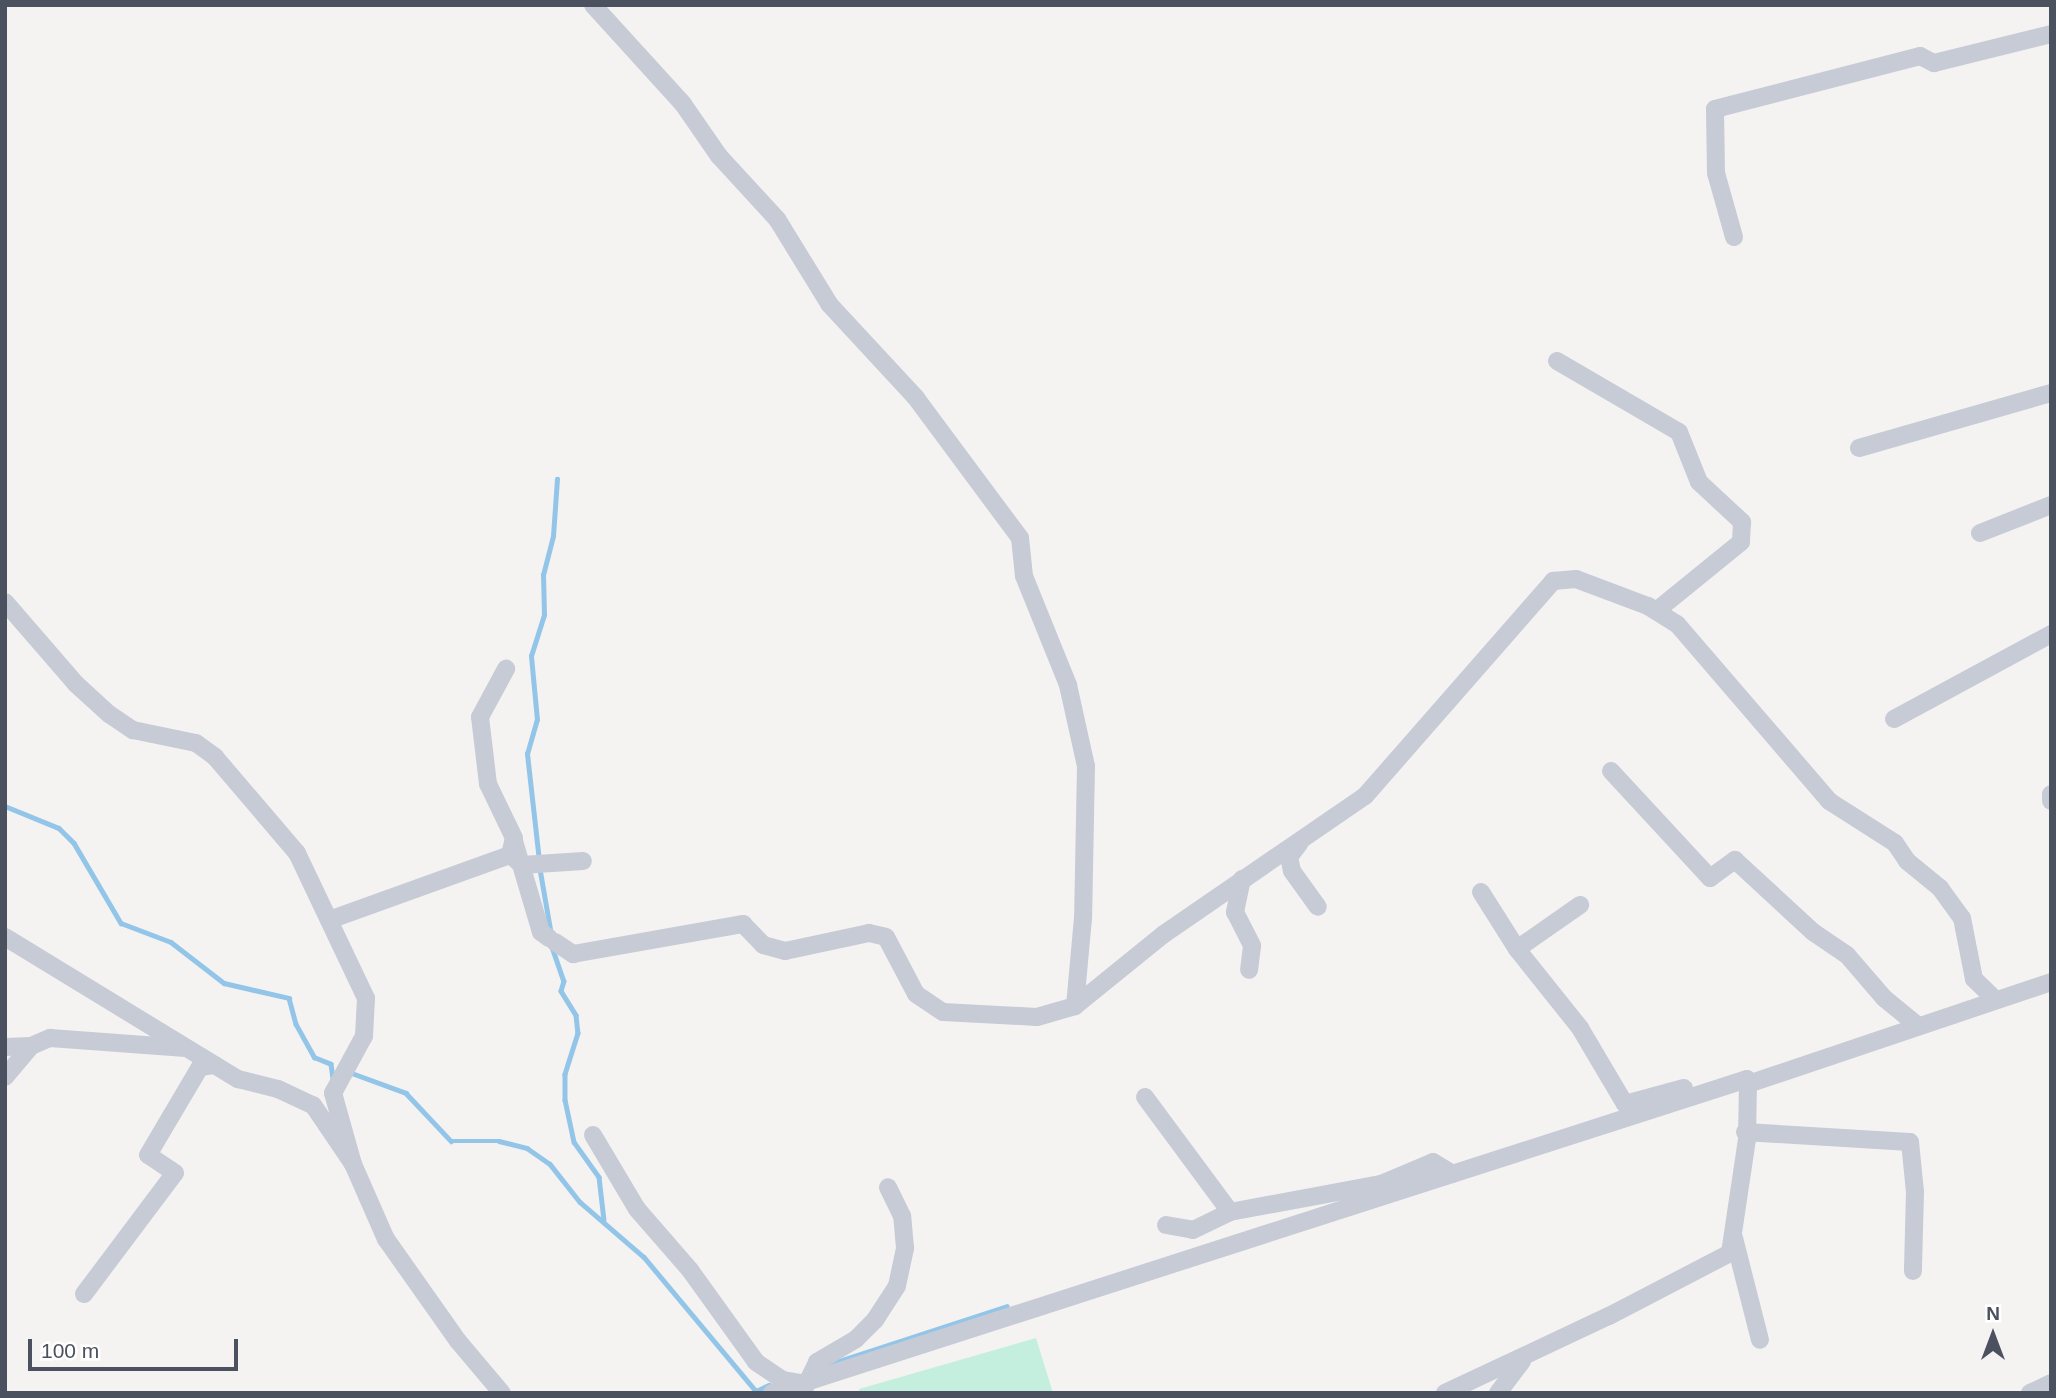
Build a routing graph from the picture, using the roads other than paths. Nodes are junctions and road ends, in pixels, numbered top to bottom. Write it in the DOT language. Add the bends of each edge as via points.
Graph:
graph roads {
  1 [pos="593,5"];
  2 [pos="2051,34"];
  3 [pos="1734,237"];
  4 [pos="1557,361"];
  5 [pos="2051,393"];
  6 [pos="1859,448"];
  7 [pos="2051,505"];
  8 [pos="1980,533"];
  9 [pos="6,601"];
  10 [pos="1656,611"];
  11 [pos="2051,634"];
  12 [pos="506,669"];
  13 [pos="1894,719"];
  14 [pos="1611,771"];
  15 [pos="2051,794"];
  16 [pos="2051,801"];
  17 [pos="1304,839"];
  18 [pos="515,853"];
  19 [pos="583,861"];
  20 [pos="1242,879"];
  21 [pos="1481,891"];
  22 [pos="1580,905"];
  23 [pos="1318,907"];
  24 [pos="332,919"];
  25 [pos="5,937"];
  26 [pos="1517,949"];
  27 [pos="1249,970"];
  28 [pos="2051,982"];
  29 [pos="1995,999"];
  30 [pos="1075,1006"];
  31 [pos="1917,1025"];
  32 [pos="31,1046"];
  33 [pos="5,1047"];
  34 [pos="189,1048"];
  35 [pos="215,1065"];
  36 [pos="5,1077"];
  37 [pos="1748,1082"];
  38 [pos="1145,1097"];
  39 [pos="1745,1132"];
  40 [pos="593,1135"];
  41 [pos="353,1164"];
  42 [pos="1453,1174"];
  43 [pos="888,1187"];
  44 [pos="1230,1212"];
  45 [pos="1166,1225"];
  46 [pos="1734,1238"];
  47 [pos="1913,1271"];
  48 [pos="84,1294"];
  49 [pos="1759,1340"];
  50 [pos="1530,1354"];
  51 [pos="2051,1383"];
  52 [pos="805,1388"];
  53 [pos="502,1393"];
  54 [pos="772,1393"];
  55 [pos="1445,1393"];
  56 [pos="1498,1393"];
  57 [pos="2030,1393"];
  1 -- 30 [label="street" via="683,104 719,156 777,219 830,305 916,398 1020,538 1024,576 1068,685 1086,766 1083,918"];
  2 -- 3 [label="street" via="1934,64 1920,56 1715,109 1716,173"];
  4 -- 10 [label="street" via="1679,432 1699,482 1742,522 1741,541"];
  5 -- 6 [label="street"];
  7 -- 8 [label="street"];
  9 -- 24 [label="street" via="76,684 109,714 133,730 197,743 215,757 297,853"];
  10 -- 17 [label="street" via="1576,579 1553,581 1365,796"];
  10 -- 29 [label="street" via="1677,624 1829,802 1895,843 1907,861 1940,888 1962,918 1974,979"];
  11 -- 13 [label="street"];
  12 -- 18 [label="street" via="480,717 488,784"];
  14 -- 31 [label="street" via="1710,878 1735,860 1813,932 1847,955 1884,998"];
  15 -- 16 [label="street"];
  17 -- 20 [label="street"];
  17 -- 23 [label="street" via="1289,857 1292,871"];
  18 -- 19 [label="street"];
  18 -- 24 [label="street"];
  18 -- 30 [label="street" via="541,932 573,954 743,924 763,945 785,951 869,933 886,937 916,994 943,1012 1037,1017"];
  20 -- 27 [label="street" via="1235,912 1252,946"];
  20 -- 30 [label="street"];
  21 -- 26 [label="street"];
  22 -- 26 [label="street"];
  24 -- 41 [label="street" via="366,998 368,1017 352,1064 333,1093"];
  25 -- 34 [label="street"];
  26 -- 37 [label="street" via="1580,1028 1625,1104 1734,1073"];
  28 -- 29 [label="street"];
  29 -- 31 [label="street"];
  31 -- 37 [label="street"];
  32 -- 33 [label="street"];
  32 -- 34 [label="street" via="50,1038"];
  32 -- 36 [label="street"];
  34 -- 35 [label="street"];
  35 -- 41 [label="street" via="238,1079 278,1089 313,1105"];
  35 -- 48 [label="street" via="200,1067 148,1155 175,1173"];
  37 -- 39 [label="street"];
  37 -- 42 [label="street"];
  38 -- 44 [label="street"];
  39 -- 46 [label="street"];
  39 -- 47 [label="street" via="1910,1142 1915,1192"];
  40 -- 52 [label="street" via="637,1209 690,1270 756,1362"];
  41 -- 53 [label="street" via="386,1238 458,1341"];
  42 -- 44 [label="street" via="1433,1161 1381,1184"];
  42 -- 52 [label="street"];
  43 -- 52 [label="street" via="902,1216 905,1248 897,1286 856,1339 817,1362"];
  44 -- 45 [label="street" via="1193,1230"];
  46 -- 49 [label="street"];
  46 -- 50 [label="street" via="1730,1253"];
  50 -- 55 [label="street"];
  50 -- 56 [label="street" via="1509,1373"];
  51 -- 57 [label="street"];
  52 -- 54 [label="street"];
}
